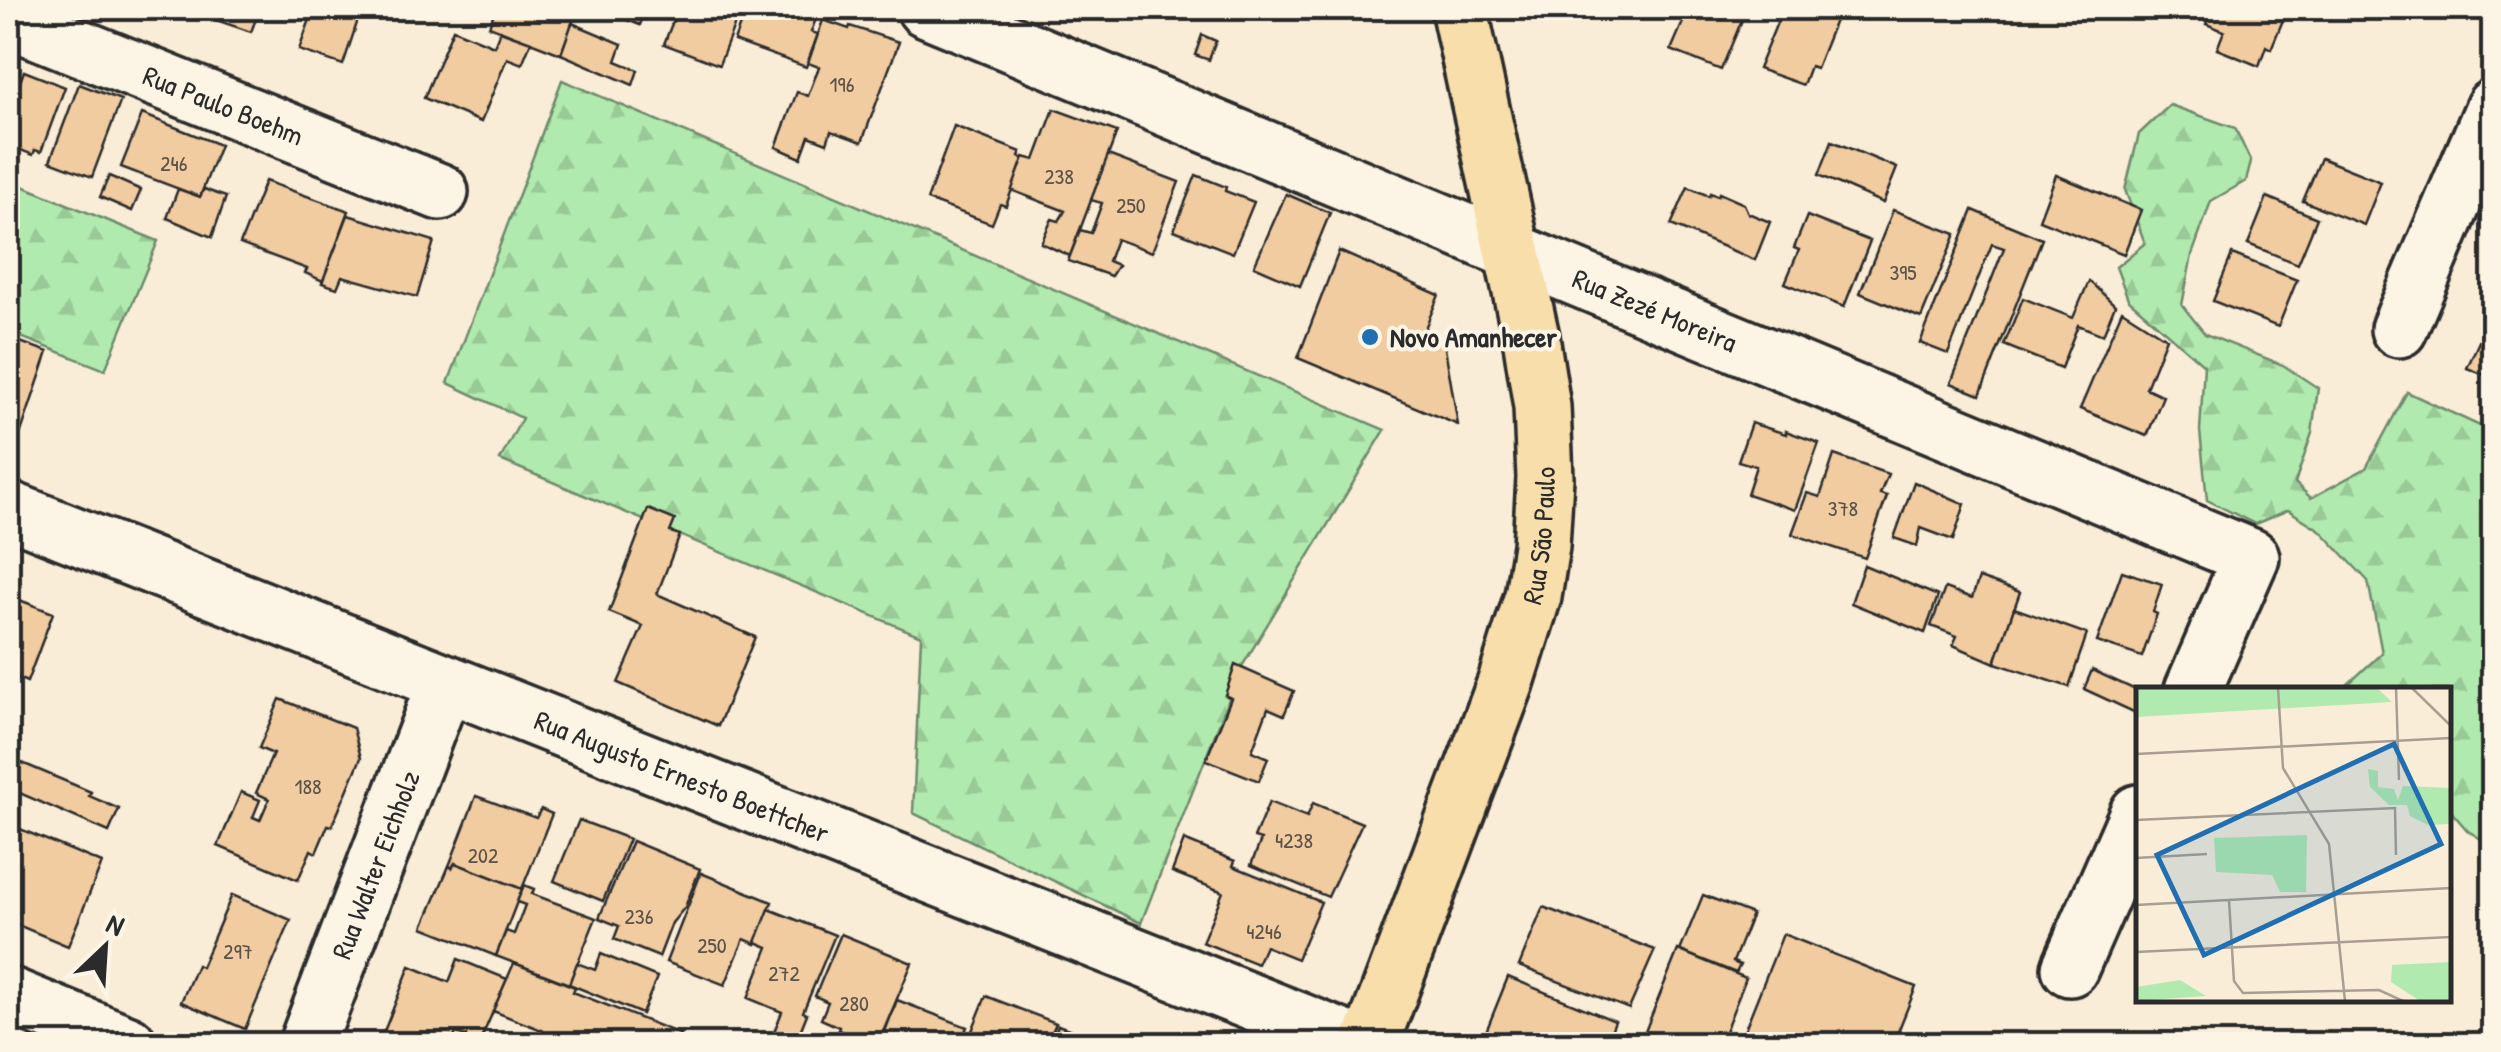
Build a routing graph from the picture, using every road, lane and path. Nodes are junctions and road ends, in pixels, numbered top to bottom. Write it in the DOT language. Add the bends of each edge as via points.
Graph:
graph roads {
  1 [pos="925,8"];
  2 [pos="1459,8"];
  3 [pos="8,19"];
  4 [pos="2494,107"];
  5 [pos="440,192"];
  6 [pos="1513,252"];
  7 [pos="2399,330"];
  8 [pos="8,510"];
  9 [pos="445,683"];
  10 [pos="2193,687"];
  11 [pos="2136,817"];
  12 [pos="2070,968"];
  13 [pos="8,995"];
  14 [pos="128,1044"];
  15 [pos="307,1044"];
  16 [pos="1357,1044"];
  17 [pos="1370,1044"];
  1 -- 6 [label="street, Rua Zezé Moreira"];
  2 -- 6 [label="main road, Rua São Paulo"];
  3 -- 5 [label="street, Rua Paulo Boehm"];
  4 -- 7 [label="street"];
  6 -- 10 [label="street, Rua Zezé Moreira" via="2250,557"];
  6 -- 17 [label="main road, Rua São Paulo" via="1542,407 1544,495 1533,596"];
  8 -- 9 [label="street, Rua Augusto Ernesto Boettcher"];
  9 -- 15 [label="street, Rua Walter Eichholz"];
  9 -- 16 [label="street, Rua Augusto Ernesto Boettcher"];
  11 -- 12 [label="street"];
  13 -- 14 [label="street"];
}
